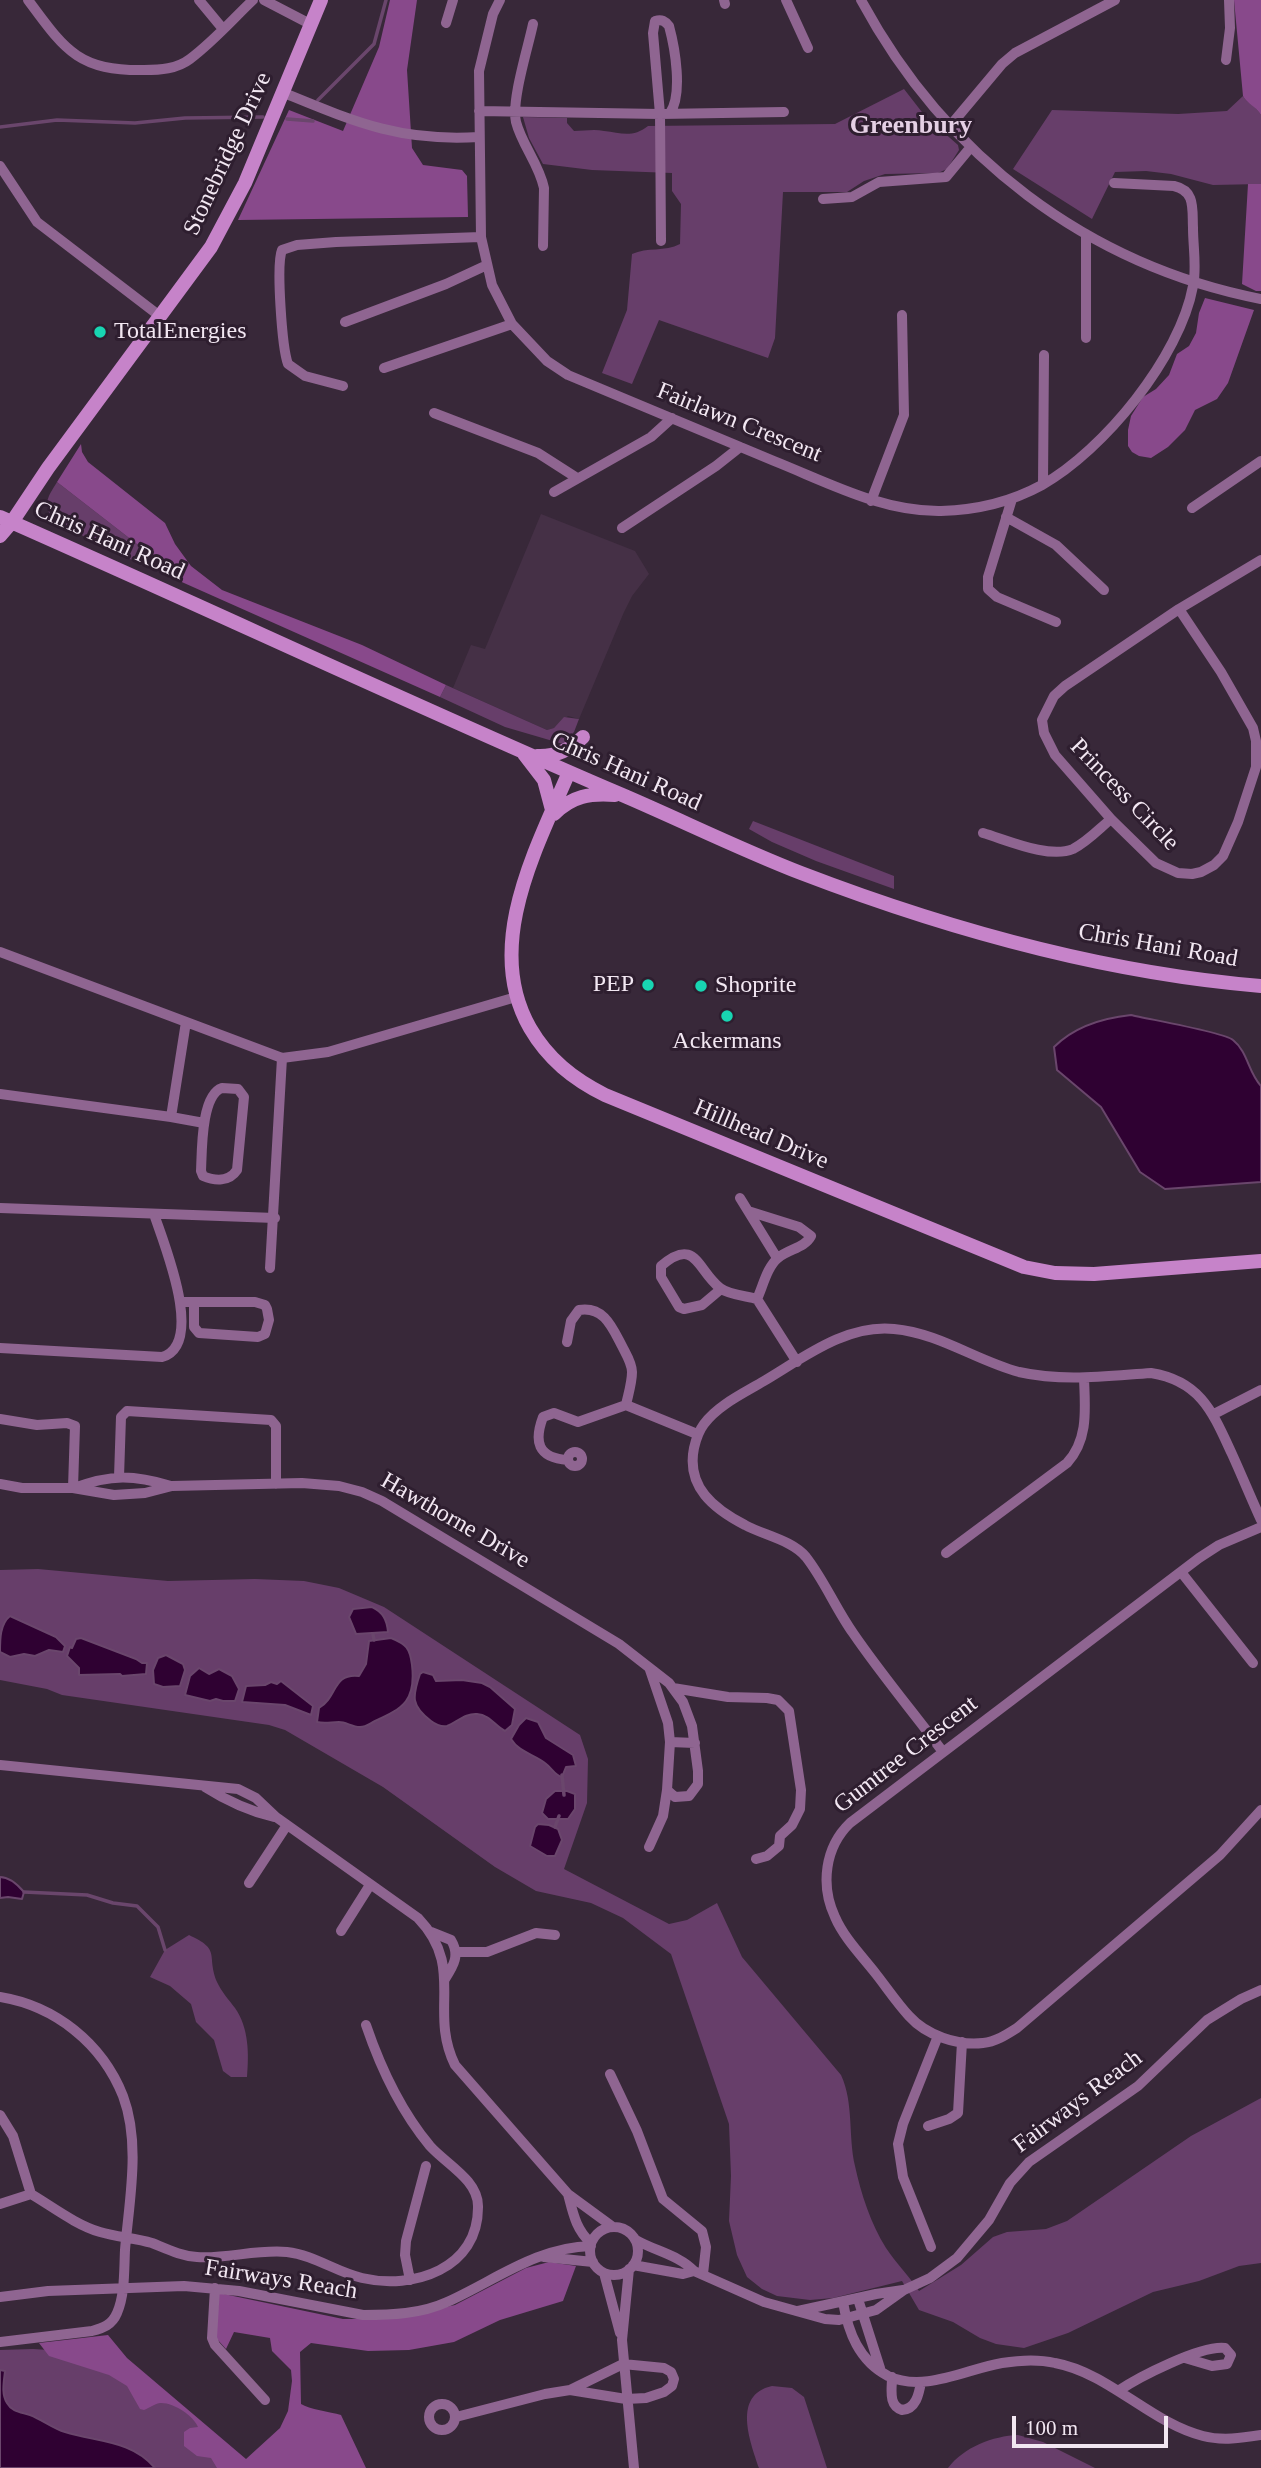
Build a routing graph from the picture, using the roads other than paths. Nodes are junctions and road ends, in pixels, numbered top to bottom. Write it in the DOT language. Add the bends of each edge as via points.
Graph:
graph roads {
  1 [pos="28,0"];
  2 [pos="199,0"];
  3 [pos="253,0"];
  4 [pos="264,0"];
  5 [pos="321,0"];
  6 [pos="453,0"];
  7 [pos="500,0"];
  8 [pos="786,0"];
  9 [pos="861,0"];
  10 [pos="1115,0"];
  11 [pos="1229,0"];
  12 [pos="446,23"];
  13 [pos="533,24"];
  14 [pos="312,25"];
  15 [pos="223,29"];
  16 [pos="808,48"];
  17 [pos="1226,61"];
  18 [pos="284,93"];
  19 [pos="479,111"];
  20 [pos="515,111"];
  21 [pos="784,112"];
  22 [pos="665,114"];
  23 [pos="950,126"];
  24 [pos="479,137"];
  25 [pos="970,148"];
  26 [pos="0,166"];
  27 [pos="1114,183"];
  28 [pos="823,198"];
  29 [pos="1086,234"];
  30 [pos="481,237"];
  31 [pos="661,241"];
  32 [pos="543,246"];
  33 [pos="487,265"];
  34 [pos="1194,283"];
  35 [pos="1261,299"];
  36 [pos="902,315"];
  37 [pos="161,317"];
  38 [pos="345,322"];
  39 [pos="513,324"];
  40 [pos="1086,338"];
  41 [pos="1044,355"];
  42 [pos="384,368"];
  43 [pos="343,386"];
  44 [pos="434,413"];
  45 [pos="672,418"];
  46 [pos="740,447"];
  47 [pos="1261,461"];
  48 [pos="577,478"];
  49 [pos="1043,484"];
  50 [pos="554,492"];
  51 [pos="1012,499"];
  52 [pos="872,500"];
  53 [pos="1192,508"];
  54 [pos="1006,517"];
  55 [pos="6,519"];
  56 [pos="622,528"];
  57 [pos="0,536"];
  58 [pos="1261,560"];
  59 [pos="1104,590"];
  60 [pos="1179,609"];
  61 [pos="1056,622"];
  62 [pos="583,737"];
  63 [pos="526,753"];
  64 [pos="569,772"];
  65 [pos="623,795"];
  66 [pos="550,816"];
  67 [pos="1111,819"];
  68 [pos="983,833"];
  69 [pos="0,952"];
  70 [pos="1261,986"];
  71 [pos="516,998"];
  72 [pos="186,1022"];
  73 [pos="282,1058"];
  74 [pos="0,1094"];
  75 [pos="171,1117"];
  76 [pos="204,1123"];
  77 [pos="740,1198"];
  78 [pos="0,1208"];
  79 [pos="748,1211"];
  80 [pos="154,1214"];
  81 [pos="275,1218"];
  82 [pos="777,1258"];
  83 [pos="1261,1261"];
  84 [pos="271,1268"];
  85 [pos="721,1289"];
  86 [pos="757,1299"];
  87 [pos="181,1302"];
  88 [pos="194,1302"];
  89 [pos="566,1342"];
  90 [pos="0,1348"];
  91 [pos="797,1362"];
  92 [pos="1084,1378"];
  93 [pos="1261,1390"];
  94 [pos="626,1405"];
  95 [pos="1214,1413"];
  96 [pos="0,1419"];
  97 [pos="697,1434"];
  98 [pos="568,1460"];
  99 [pos="124,1477"];
  100 [pos="107,1478"];
  101 [pos="0,1484"];
  102 [pos="276,1484"];
  103 [pos="172,1486"];
  104 [pos="73,1489"];
  105 [pos="107,1494"];
  106 [pos="130,1494"];
  107 [pos="1261,1520"];
  108 [pos="1261,1527"];
  109 [pos="946,1553"];
  110 [pos="1181,1573"];
  111 [pos="1253,1663"];
  112 [pos="650,1670"];
  113 [pos="673,1689"];
  114 [pos="670,1742"];
  115 [pos="695,1743"];
  116 [pos="943,1752"];
  117 [pos="0,1765"];
  118 [pos="202,1785"];
  119 [pos="230,1788"];
  120 [pos="667,1790"];
  121 [pos="256,1798"];
  122 [pos="226,1800"];
  123 [pos="1261,1810"];
  124 [pos="250,1811"];
  125 [pos="276,1817"];
  126 [pos="287,1825"];
  127 [pos="649,1847"];
  128 [pos="755,1860"];
  129 [pos="249,1882"];
  130 [pos="370,1885"];
  131 [pos="341,1931"];
  132 [pos="431,1932"];
  133 [pos="555,1935"];
  134 [pos="456,1952"];
  135 [pos="445,1979"];
  136 [pos="1261,1990"];
  137 [pos="0,1997"];
  138 [pos="366,2025"];
  139 [pos="939,2036"];
  140 [pos="962,2042"];
  141 [pos="610,2074"];
  142 [pos="0,2115"];
  143 [pos="928,2126"];
  144 [pos="426,2166"];
  145 [pos="31,2194"];
  146 [pos="568,2194"];
  147 [pos="0,2204"];
  148 [pos="614,2227"];
  149 [pos="126,2236"];
  150 [pos="636,2240"];
  151 [pos="591,2244"];
  152 [pos="931,2247"];
  153 [pos="543,2257"];
  154 [pos="593,2262"];
  155 [pos="631,2267"];
  156 [pos="604,2273"];
  157 [pos="699,2273"];
  158 [pos="410,2280"];
  159 [pos="123,2287"];
  160 [pos="215,2288"];
  161 [pos="904,2290"];
  162 [pos="0,2297"];
  163 [pos="858,2299"];
  164 [pos="843,2302"];
  165 [pos="797,2311"];
  166 [pos="864,2314"];
  167 [pos="845,2319"];
  168 [pos="622,2340"];
  169 [pos="0,2342"];
  170 [pos="1185,2358"];
  171 [pos="624,2364"];
  172 [pos="882,2371"];
  173 [pos="892,2377"];
  174 [pos="921,2382"];
  175 [pos="570,2390"];
  176 [pos="1118,2391"];
  177 [pos="626,2399"];
  178 [pos="265,2400"];
  179 [pos="456,2417"];
  180 [pos="1261,2435"];
  181 [pos="634,2468"];
  1 -- 15 [label="street" via="68,50 98,67 118,70 178,66"];
  2 -- 15 [label="street"];
  3 -- 15 [label="street"];
  4 -- 14 [label="street"];
  5 -- 14 [label="street, Stonebridge Drive"];
  6 -- 12 [label="street"];
  7 -- 19 [label="street, Fairlawn Crescent" via="480,71"];
  8 -- 16 [label="street"];
  9 -- 23 [label="street" via="897,61"];
  10 -- 23 [label="street" via="1015,53"];
  11 -- 17 [label="street"];
  13 -- 20 [label="street"];
  14 -- 18 [label="street, Stonebridge Drive"];
  18 -- 24 [label="street" via="386,131 421,138"];
  18 -- 37 [label="street, Stonebridge Drive" via="229,216"];
  19 -- 20 [label="street"];
  19 -- 24 [label="street, Fairlawn Crescent"];
  20 -- 22 [label="street"];
  20 -- 32 [label="street" via="522,138 542,178"];
  21 -- 22 [label="street"];
  22 -- 22 [label="street" via="653,33 660,20 671,33 677,83 676,103"];
  22 -- 31 [label="street"];
  23 -- 25 [label="street"];
  24 -- 30 [label="street, Fairlawn Crescent"];
  25 -- 28 [label="street" via="946,177 878,182 852,197"];
  25 -- 29 [label="street" via="1018,189"];
  26 -- 37 [label="street" via="37,222"];
  27 -- 34 [label="street, Fairlawn Crescent" via="1174,186 1189,192"];
  29 -- 34 [label="street"];
  29 -- 40 [label="street"];
  30 -- 33 [label="street, Fairlawn Crescent"];
  30 -- 43 [label="street" via="336,242 282,250 282,327 288,364 305,376"];
  33 -- 38 [label="street"];
  33 -- 39 [label="street, Fairlawn Crescent"];
  34 -- 35 [label="street"];
  34 -- 49 [label="street, Fairlawn Crescent" via="1183,320 1162,363 1096,442"];
  36 -- 52 [label="street" via="904,415"];
  37 -- 55 [label="street, Stonebridge Drive"];
  39 -- 42 [label="street"];
  39 -- 45 [label="street, Fairlawn Crescent" via="547,361 568,375"];
  41 -- 49 [label="street"];
  44 -- 48 [label="street" via="538,453"];
  45 -- 46 [label="street, Fairlawn Crescent"];
  45 -- 48 [label="street" via="651,437"];
  46 -- 52 [label="street, Fairlawn Crescent"];
  46 -- 56 [label="street"];
  47 -- 53 [label="street"];
  48 -- 50 [label="street"];
  49 -- 51 [label="street, Fairlawn Crescent"];
  51 -- 52 [label="street, Fairlawn Crescent" via="938,511"];
  51 -- 54 [label="street"];
  54 -- 59 [label="street" via="1055,545"];
  54 -- 61 [label="street" via="988,589"];
  55 -- 57 [label="street, Stonebridge Drive"];
  55 -- 63 [label="street, Chris Hani Road"];
  58 -- 60 [label="street, Princess Circle"];
  60 -- 67 [label="street, Princess Circle" via="1065,686 1054,696 1042,720 1055,755"];
  60 -- 67 [label="street, Princess Circle" via="1254,728 1256,768 1223,856 1201,872 1163,868"];
  62 -- 63 [label="street" via="558,754"];
  63 -- 64 [label="street, Chris Hani Road"];
  63 -- 66 [label="street" via="549,792"];
  64 -- 65 [label="street, Chris Hani Road"];
  64 -- 66 [label="street, Hillhead Drive"];
  65 -- 66 [label="street" via="581,796"];
  65 -- 70 [label="street, Chris Hani Road" via="743,850 900,908 1121,966"];
  66 -- 71 [label="street, Hillhead Drive" via="514,920 510,965"];
  67 -- 68 [label="street" via="1063,852"];
  69 -- 72 [label="street"];
  71 -- 73 [label="street" via="328,1052"];
  71 -- 83 [label="street, Hillhead Drive" via="536,1038 553,1059 593,1089 1024,1267 1094,1275"];
  72 -- 73 [label="street"];
  72 -- 75 [label="street"];
  73 -- 81 [label="street"];
  74 -- 75 [label="street"];
  75 -- 76 [label="street"];
  76 -- 76 [label="street" via="216,1090 242,1092 238,1163 229,1178 209,1178 201,1173"];
  77 -- 79 [label="street"];
  78 -- 80 [label="street"];
  79 -- 82 [label="street"];
  79 -- 82 [label="street" via="809,1233 807,1242"];
  80 -- 81 [label="street"];
  80 -- 87 [label="street"];
  81 -- 84 [label="street"];
  82 -- 86 [label="street"];
  85 -- 85 [label="street" via="702,1305 684,1309 661,1277 661,1266 679,1254 691,1256"];
  85 -- 86 [label="street"];
  86 -- 91 [label="street"];
  87 -- 88 [label="street"];
  87 -- 90 [label="street" via="179,1337 169,1355 162,1357"];
  88 -- 88 [label="street" via="261,1303 267,1309 265,1334 199,1333 194,1327"];
  89 -- 94 [label="street" via="579,1310 604,1316 631,1367"];
  91 -- 92 [label="street" via="853,1333 894,1329 933,1338 1019,1372"];
  91 -- 97 [label="street" via="723,1407"];
  92 -- 95 [label="street" via="1164,1375 1188,1386"];
  92 -- 109 [label="street" via="1084,1427 1076,1454"];
  93 -- 95 [label="street"];
  94 -- 97 [label="street"];
  94 -- 98 [label="street" via="578,1422 554,1413 543,1417 537,1440 540,1447 551,1456"];
  95 -- 107 [label="street"];
  96 -- 104 [label="street" via="75,1426"];
  97 -- 116 [label="street" via="693,1456 701,1492 742,1524 804,1555 852,1632"];
  99 -- 100 [label="street, Hawthorne Drive"];
  99 -- 102 [label="street" via="121,1417 127,1411 271,1420 276,1426"];
  99 -- 103 [label="street, Hawthorne Drive"];
  99 -- 106 [label="street"];
  100 -- 104 [label="street, Hawthorne Drive"];
  100 -- 105 [label="street"];
  101 -- 104 [label="street, Hawthorne Drive"];
  102 -- 103 [label="street, Hawthorne Drive"];
  102 -- 112 [label="street, Hawthorne Drive" via="339,1486 382,1501 619,1644"];
  103 -- 106 [label="street, Hawthorne Drive"];
  104 -- 105 [label="street, Hawthorne Drive"];
  105 -- 106 [label="street, Hawthorne Drive"];
  108 -- 110 [label="street, Gumtree Crescent" via="1219,1545"];
  110 -- 111 [label="street"];
  110 -- 116 [label="street, Gumtree Crescent"];
  112 -- 113 [label="street, Hawthorne Drive"];
  112 -- 114 [label="street"];
  113 -- 115 [label="street, Hawthorne Drive" via="683,1702"];
  113 -- 128 [label="street" via="778,1700 789,1711 800,1809 780,1836 779,1846"];
  114 -- 115 [label="street"];
  114 -- 120 [label="street"];
  115 -- 120 [label="street, Hawthorne Drive" via="698,1784 694,1791 682,1798"];
  116 -- 139 [label="street, Gumtree Crescent" via="843,1830 831,1849 827,1885 835,1918 845,1934 909,2017"];
  117 -- 118 [label="street"];
  118 -- 119 [label="street"];
  118 -- 122 [label="street"];
  119 -- 121 [label="street"];
  119 -- 122 [label="street"];
  120 -- 127 [label="street" via="663,1816"];
  121 -- 124 [label="street"];
  121 -- 125 [label="street"];
  122 -- 124 [label="street"];
  123 -- 140 [label="street, Gumtree Crescent" via="1220,1855 1017,2028 984,2043"];
  124 -- 125 [label="street"];
  125 -- 126 [label="street"];
  126 -- 129 [label="street"];
  126 -- 130 [label="street"];
  130 -- 131 [label="street"];
  130 -- 132 [label="street"];
  132 -- 134 [label="street" via="451,1940"];
  132 -- 135 [label="street" via="440,1949"];
  133 -- 134 [label="street" via="537,1933 487,1952"];
  134 -- 135 [label="street"];
  135 -- 146 [label="street" via="443,2033 455,2065"];
  136 -- 161 [label="street, Fairways Reach" via="1207,2020 1138,2086 1029,2162 966,2249 944,2268"];
  137 -- 149 [label="street" via="55,2016 92,2046 109,2068 123,2096 131,2136"];
  138 -- 158 [label="street" via="394,2094 430,2146 470,2183 478,2206 472,2236 461,2254 435,2274"];
  139 -- 140 [label="street, Gumtree Crescent"];
  139 -- 152 [label="street" via="898,2144 903,2177"];
  140 -- 143 [label="street" via="958,2113"];
  141 -- 157 [label="street" via="663,2199 702,2231 706,2247"];
  142 -- 145 [label="street" via="13,2136"];
  144 -- 158 [label="street" via="406,2241"];
  145 -- 147 [label="street"];
  145 -- 149 [label="street" via="90,2228"];
  146 -- 148 [label="street"];
  146 -- 151 [label="street" via="576,2224"];
  148 -- 150 [label="street" via="626,2230"];
  148 -- 151 [label="street" via="600,2231"];
  149 -- 158 [label="street" via="194,2257 287,2252 364,2278"];
  149 -- 159 [label="street"];
  150 -- 155 [label="street" via="638,2253"];
  150 -- 157 [label="street, Fairways Reach"];
  151 -- 153 [label="street, Fairways Reach"];
  151 -- 154 [label="street"];
  153 -- 154 [label="street, Fairways Reach"];
  153 -- 160 [label="street, Fairways Reach" via="509,2269 446,2303 404,2313 363,2315"];
  154 -- 156 [label="street"];
  155 -- 156 [label="street" via="618,2275"];
  155 -- 157 [label="street, Fairways Reach"];
  155 -- 168 [label="street"];
  156 -- 168 [label="street"];
  157 -- 165 [label="street, Fairways Reach" via="764,2302"];
  159 -- 160 [label="street, Fairways Reach"];
  159 -- 162 [label="street, Fairways Reach"];
  159 -- 169 [label="street" via="118,2312 105,2327"];
  160 -- 178 [label="street" via="215,2345"];
  161 -- 163 [label="street, Fairways Reach"];
  161 -- 166 [label="street, Fairways Reach"];
  163 -- 164 [label="street, Fairways Reach"];
  163 -- 166 [label="street"];
  164 -- 165 [label="street, Fairways Reach"];
  164 -- 167 [label="street"];
  165 -- 167 [label="street, Fairways Reach"];
  166 -- 167 [label="street, Fairways Reach"];
  166 -- 172 [label="street"];
  167 -- 172 [label="street" via="860,2352"];
  168 -- 171 [label="street"];
  170 -- 176 [label="street" via="1144,2374"];
  171 -- 175 [label="street"];
  171 -- 177 [label="street"];
  171 -- 177 [label="street" via="664,2368 674,2379 664,2392"];
  172 -- 173 [label="street"];
  173 -- 174 [label="street"];
  173 -- 174 [label="street" via="893,2403 902,2410 912,2406"];
  174 -- 176 [label="street" via="1003,2363 1042,2361 1075,2368"];
  175 -- 177 [label="street"];
  175 -- 179 [label="street"];
  176 -- 180 [label="street" via="1202,2436"];
  177 -- 181 [label="street"];
}
